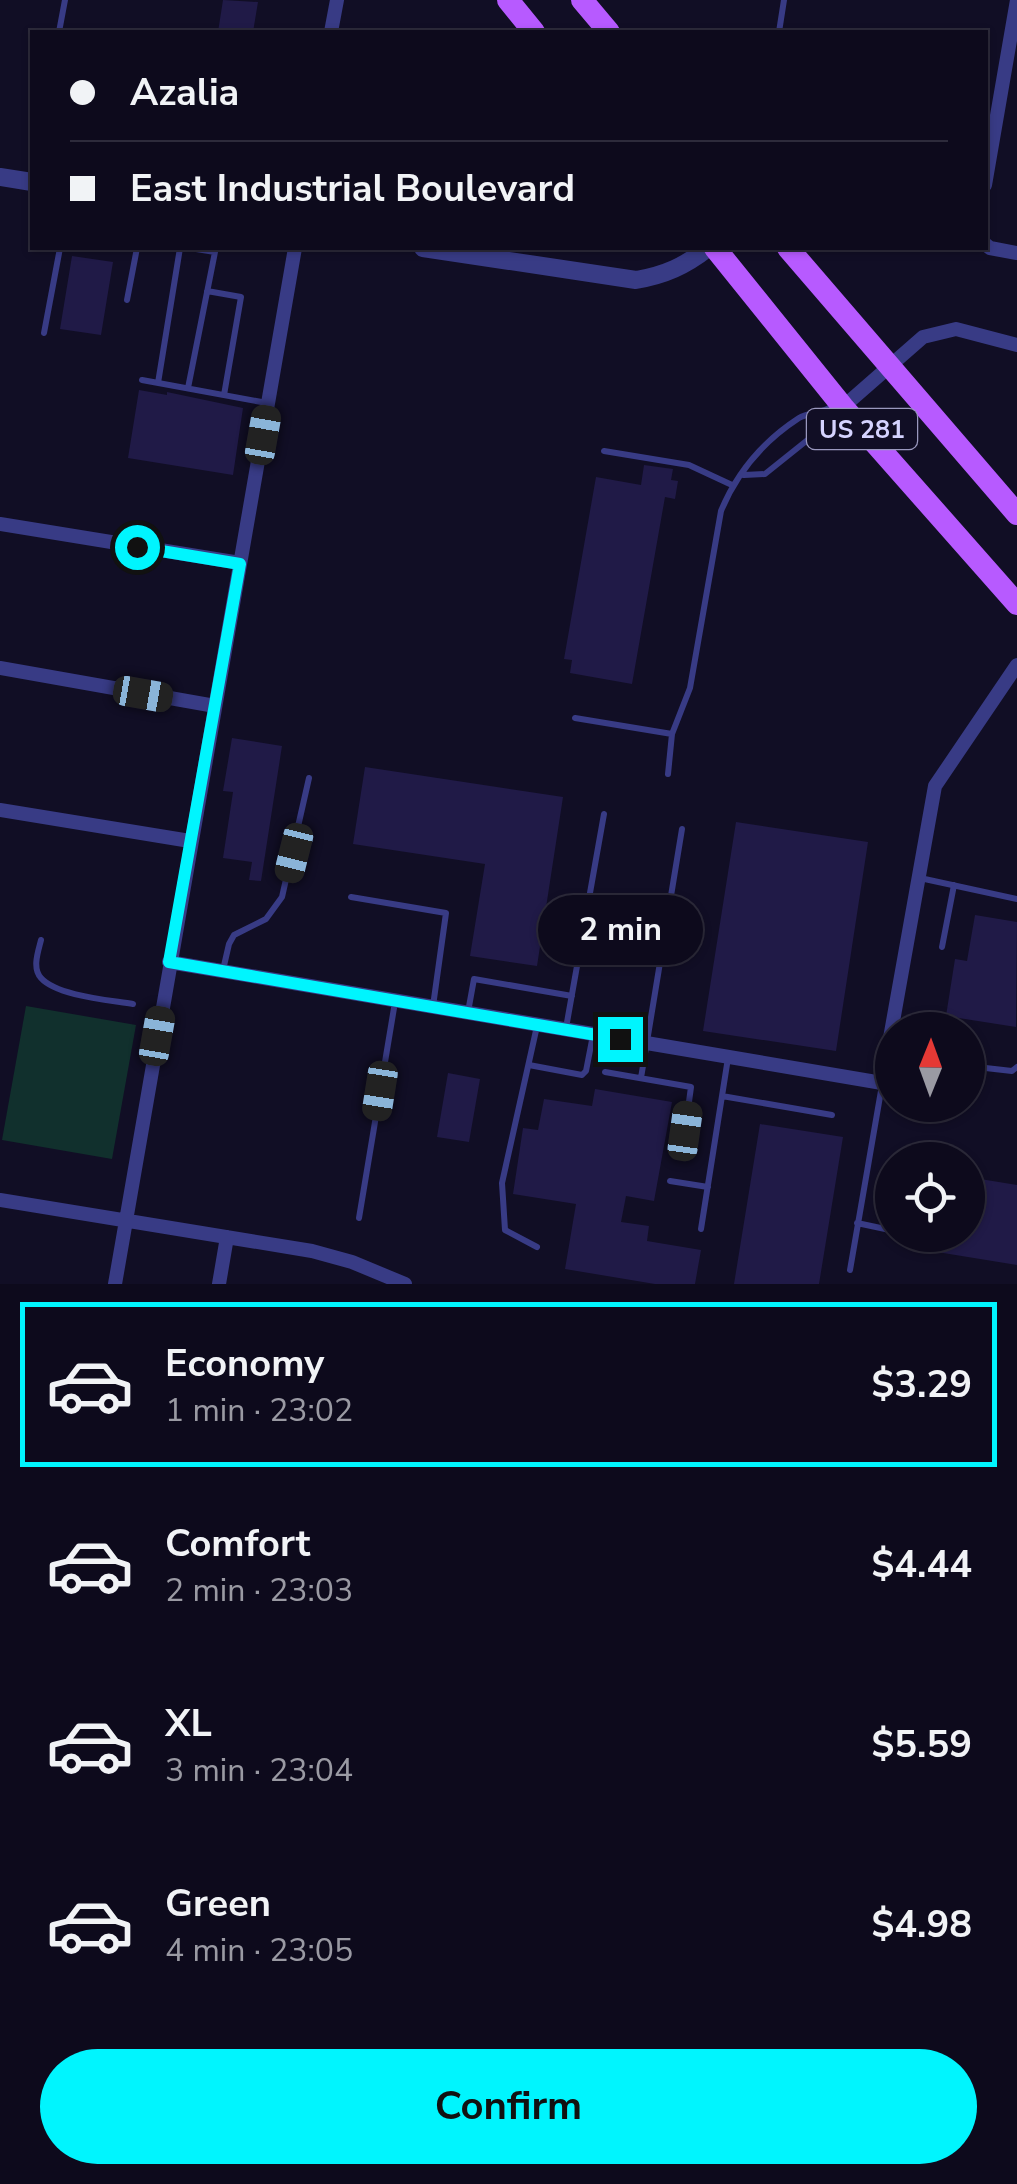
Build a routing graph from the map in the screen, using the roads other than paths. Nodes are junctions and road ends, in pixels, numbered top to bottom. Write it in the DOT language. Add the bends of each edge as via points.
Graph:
graph roads {
  1 [pos="66,0"];
  2 [pos="337,0"];
  3 [pos="508,0"];
  4 [pos="582,0"];
  5 [pos="784,0"];
  6 [pos="1017,0"];
  7 [pos="58,30"];
  8 [pos="332,30"];
  9 [pos="532,30"];
  10 [pos="607,30"];
  11 [pos="779,30"];
  12 [pos="988,168"];
  13 [pos="0,177"];
  14 [pos="30,182"];
  15 [pos="988,246"];
  16 [pos="60,250"];
  17 [pos="137,250"];
  18 [pos="180,250"];
  19 [pos="202,250"];
  20 [pos="295,250"];
  21 [pos="436,250"];
  22 [pos="708,250"];
  23 [pos="713,250"];
  24 [pos="797,250"];
  25 [pos="1017,253"];
  26 [pos="207,291"];
  27 [pos="128,300"];
  28 [pos="44,333"];
  29 [pos="1017,346"];
  30 [pos="892,367"];
  31 [pos="142,380"];
  32 [pos="158,382"];
  33 [pos="188,388"];
  34 [pos="224,394"];
  35 [pos="268,403"];
  36 [pos="834,408"];
  37 [pos="604,452"];
  38 [pos="744,474"];
  39 [pos="732,484"];
  40 [pos="1017,514"];
  41 [pos="0,524"];
  42 [pos="240,564"];
  43 [pos="1017,604"];
  44 [pos="1017,665"];
  45 [pos="0,668"];
  46 [pos="215,706"];
  47 [pos="575,718"];
  48 [pos="672,734"];
  49 [pos="668,774"];
  50 [pos="309,778"];
  51 [pos="0,810"];
  52 [pos="604,814"];
  53 [pos="682,829"];
  54 [pos="190,841"];
  55 [pos="918,878"];
  56 [pos="954,885"];
  57 [pos="351,897"];
  58 [pos="1017,899"];
  59 [pos="41,940"];
  60 [pos="942,948"];
  61 [pos="169,962"];
  62 [pos="223,971"];
  63 [pos="572,996"];
  64 [pos="395,1000"];
  65 [pos="133,1004"];
  66 [pos="432,1007"];
  67 [pos="897,1012"];
  68 [pos="468,1013"];
  69 [pos="537,1025"];
  70 [pos="566,1030"];
  71 [pos="593,1034"];
  72 [pos="647,1044"];
  73 [pos="728,1057"];
  74 [pos="529,1065"];
  75 [pos="1017,1067"];
  76 [pos="985,1068"];
  77 [pos="605,1072"];
  78 [pos="642,1078"];
  79 [pos="875,1083"];
  80 [pos="722,1096"];
  81 [pos="832,1115"];
  82 [pos="875,1121"];
  83 [pos="685,1131"];
  84 [pos="670,1181"];
  85 [pos="708,1187"];
  86 [pos="0,1200"];
  87 [pos="359,1218"];
  88 [pos="126,1220"];
  89 [pos="856,1223"];
  90 [pos="875,1227"];
  91 [pos="701,1229"];
  92 [pos="228,1237"];
  93 [pos="537,1247"];
  94 [pos="850,1270"];
  95 [pos="115,1284"];
  96 [pos="219,1284"];
  97 [pos="405,1284"];
  1 -- 7 [label="lane"];
  2 -- 8 [label="street"];
  3 -- 9 [label="main road"];
  4 -- 10 [label="main road"];
  5 -- 11 [label="lane"];
  6 -- 12 [label="street"];
  13 -- 14 [label="street"];
  15 -- 25 [label="street"];
  16 -- 28 [label="lane"];
  17 -- 27 [label="lane"];
  18 -- 32 [label="lane"];
  19 -- 26 [label="lane" via="215,252"];
  20 -- 35 [label="street"];
  21 -- 22 [label="street" via="636,280 661,276"];
  23 -- 36 [label="main road, US 281"];
  24 -- 30 [label="main road, US 281"];
  26 -- 33 [label="lane"];
  26 -- 34 [label="lane" via="241,296"];
  29 -- 30 [label="street" via="956,329 923,337"];
  30 -- 36 [label="street"];
  30 -- 40 [label="main road, US 281"];
  31 -- 32 [label="lane"];
  32 -- 33 [label="lane"];
  33 -- 34 [label="lane"];
  34 -- 35 [label="lane"];
  35 -- 42 [label="street"];
  36 -- 38 [label="lane" via="820,430 764,474"];
  36 -- 38 [label="lane" via="803,415 748,458"];
  36 -- 43 [label="main road, US 281"];
  37 -- 39 [label="lane" via="689,466"];
  38 -- 39 [label="lane"];
  39 -- 48 [label="lane" via="690,688"];
  41 -- 42 [label="street"];
  42 -- 46 [label="street"];
  44 -- 55 [label="street" via="935,786"];
  45 -- 46 [label="street"];
  46 -- 54 [label="street"];
  47 -- 48 [label="lane"];
  48 -- 49 [label="lane"];
  50 -- 62 [label="lane" via="282,897 266,919 231,939"];
  51 -- 54 [label="street"];
  52 -- 63 [label="lane"];
  53 -- 72 [label="lane"];
  54 -- 61 [label="street"];
  55 -- 56 [label="lane"];
  55 -- 67 [label="street"];
  56 -- 58 [label="lane"];
  56 -- 60 [label="lane"];
  57 -- 66 [label="lane" via="446,912"];
  59 -- 65 [label="lane" via="41,978 59,990"];
  61 -- 62 [label="street"];
  61 -- 88 [label="street"];
  62 -- 64 [label="street"];
  63 -- 68 [label="lane" via="474,978"];
  63 -- 70 [label="lane"];
  64 -- 66 [label="street"];
  64 -- 87 [label="lane"];
  66 -- 68 [label="street"];
  68 -- 69 [label="street"];
  69 -- 70 [label="street"];
  69 -- 74 [label="lane"];
  70 -- 71 [label="street"];
  71 -- 72 [label="street"];
  71 -- 74 [label="lane" via="582,1075"];
  72 -- 73 [label="street"];
  72 -- 78 [label="lane"];
  73 -- 79 [label="street"];
  73 -- 80 [label="lane"];
  74 -- 93 [label="lane" via="502,1183 506,1230"];
  75 -- 76 [label="lane"];
  77 -- 78 [label="lane"];
  78 -- 83 [label="lane" via="691,1087"];
  80 -- 81 [label="lane"];
  80 -- 85 [label="lane"];
  82 -- 89 [label="lane"];
  84 -- 85 [label="lane"];
  85 -- 91 [label="lane"];
  86 -- 88 [label="street"];
  88 -- 92 [label="street"];
  88 -- 95 [label="street"];
  89 -- 90 [label="lane"];
  89 -- 94 [label="lane"];
  92 -- 96 [label="street"];
  92 -- 97 [label="street" via="352,1262"];
}
